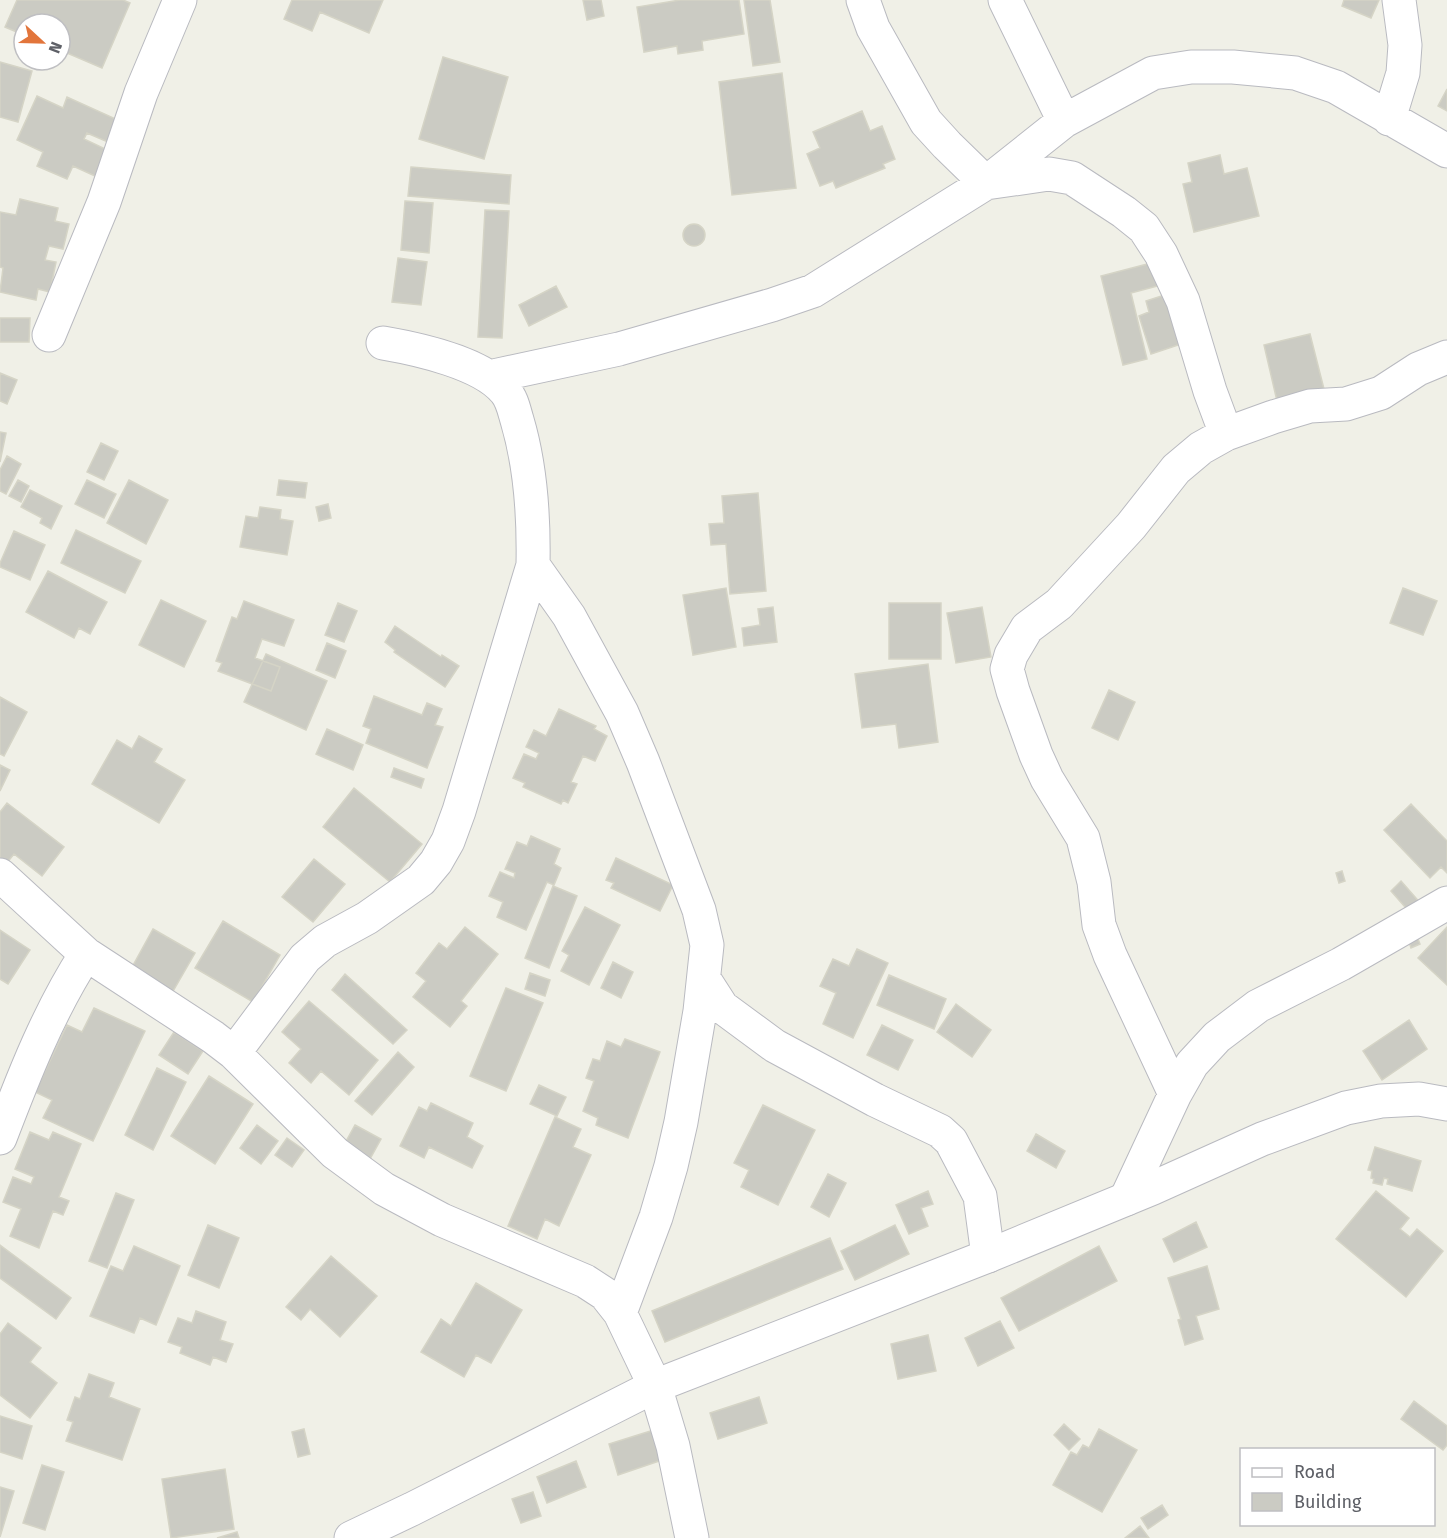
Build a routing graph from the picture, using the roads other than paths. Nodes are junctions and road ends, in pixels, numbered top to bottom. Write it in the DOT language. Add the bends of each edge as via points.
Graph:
graph roads {
  1 [pos="180,0"];
  2 [pos="863,0"];
  3 [pos="1005,0"];
  4 [pos="1399,0"];
  5 [pos="1389,119"];
  6 [pos="1064,122"];
  7 [pos="1447,151"];
  8 [pos="986,183"];
  9 [pos="49,335"];
  10 [pos="384,344"];
  11 [pos="1447,357"];
  12 [pos="489,377"];
  13 [pos="1226,434"];
  14 [pos="533,565"];
  15 [pos="0,875"];
  16 [pos="1447,903"];
  17 [pos="86,954"];
  18 [pos="704,979"];
  19 [pos="234,1053"];
  20 [pos="1175,1094"];
  21 [pos="1447,1104"];
  22 [pos="0,1138"];
  23 [pos="1126,1199"];
  24 [pos="988,1256"];
  25 [pos="620,1313"];
  26 [pos="655,1386"];
  27 [pos="351,1538"];
  28 [pos="692,1538"];
  1 -- 9 [label="street"];
  2 -- 8 [label="street" via="873,28 926,122"];
  3 -- 6 [label="street"];
  4 -- 5 [label="street" via="1405,45 1403,73"];
  5 -- 6 [label="street" via="1322,81 1233,67 1153,73"];
  5 -- 7 [label="street"];
  6 -- 8 [label="street"];
  8 -- 12 [label="street" via="813,291 619,349"];
  8 -- 13 [label="street" via="1049,174 1072,177 1144,228 1183,301"];
  10 -- 12 [label="street" via="419,349"];
  11 -- 13 [label="street" via="1418,369 1381,393 1346,404 1310,406"];
  12 -- 14 [label="street" via="512,401 525,446 534,525"];
  13 -- 20 [label="street" via="1201,448 1176,470 1079,583 1027,628 1007,669 1036,755 1088,851 1099,926 1110,954"];
  14 -- 18 [label="street" via="569,616 622,713 643,762 699,910 707,945"];
  14 -- 19 [label="street" via="459,811 436,862 421,880 305,958"];
  15 -- 17 [label="street"];
  16 -- 20 [label="street" via="1258,1006 1217,1037 1192,1064"];
  17 -- 19 [label="street"];
  17 -- 22 [label="street" via="64,987"];
  18 -- 24 [label="street" via="722,1007 775,1046 940,1131 951,1141 980,1196"];
  18 -- 25 [label="street" via="671,1166"];
  19 -- 25 [label="street" via="335,1153 384,1189 442,1220 585,1281 604,1294"];
  20 -- 23 [label="street"];
  21 -- 23 [label="street" via="1419,1099 1346,1108 1262,1139"];
  23 -- 24 [label="street"];
  24 -- 26 [label="street"];
  25 -- 26 [label="street"];
  26 -- 27 [label="street"];
  26 -- 28 [label="street" via="673,1446"];
}
